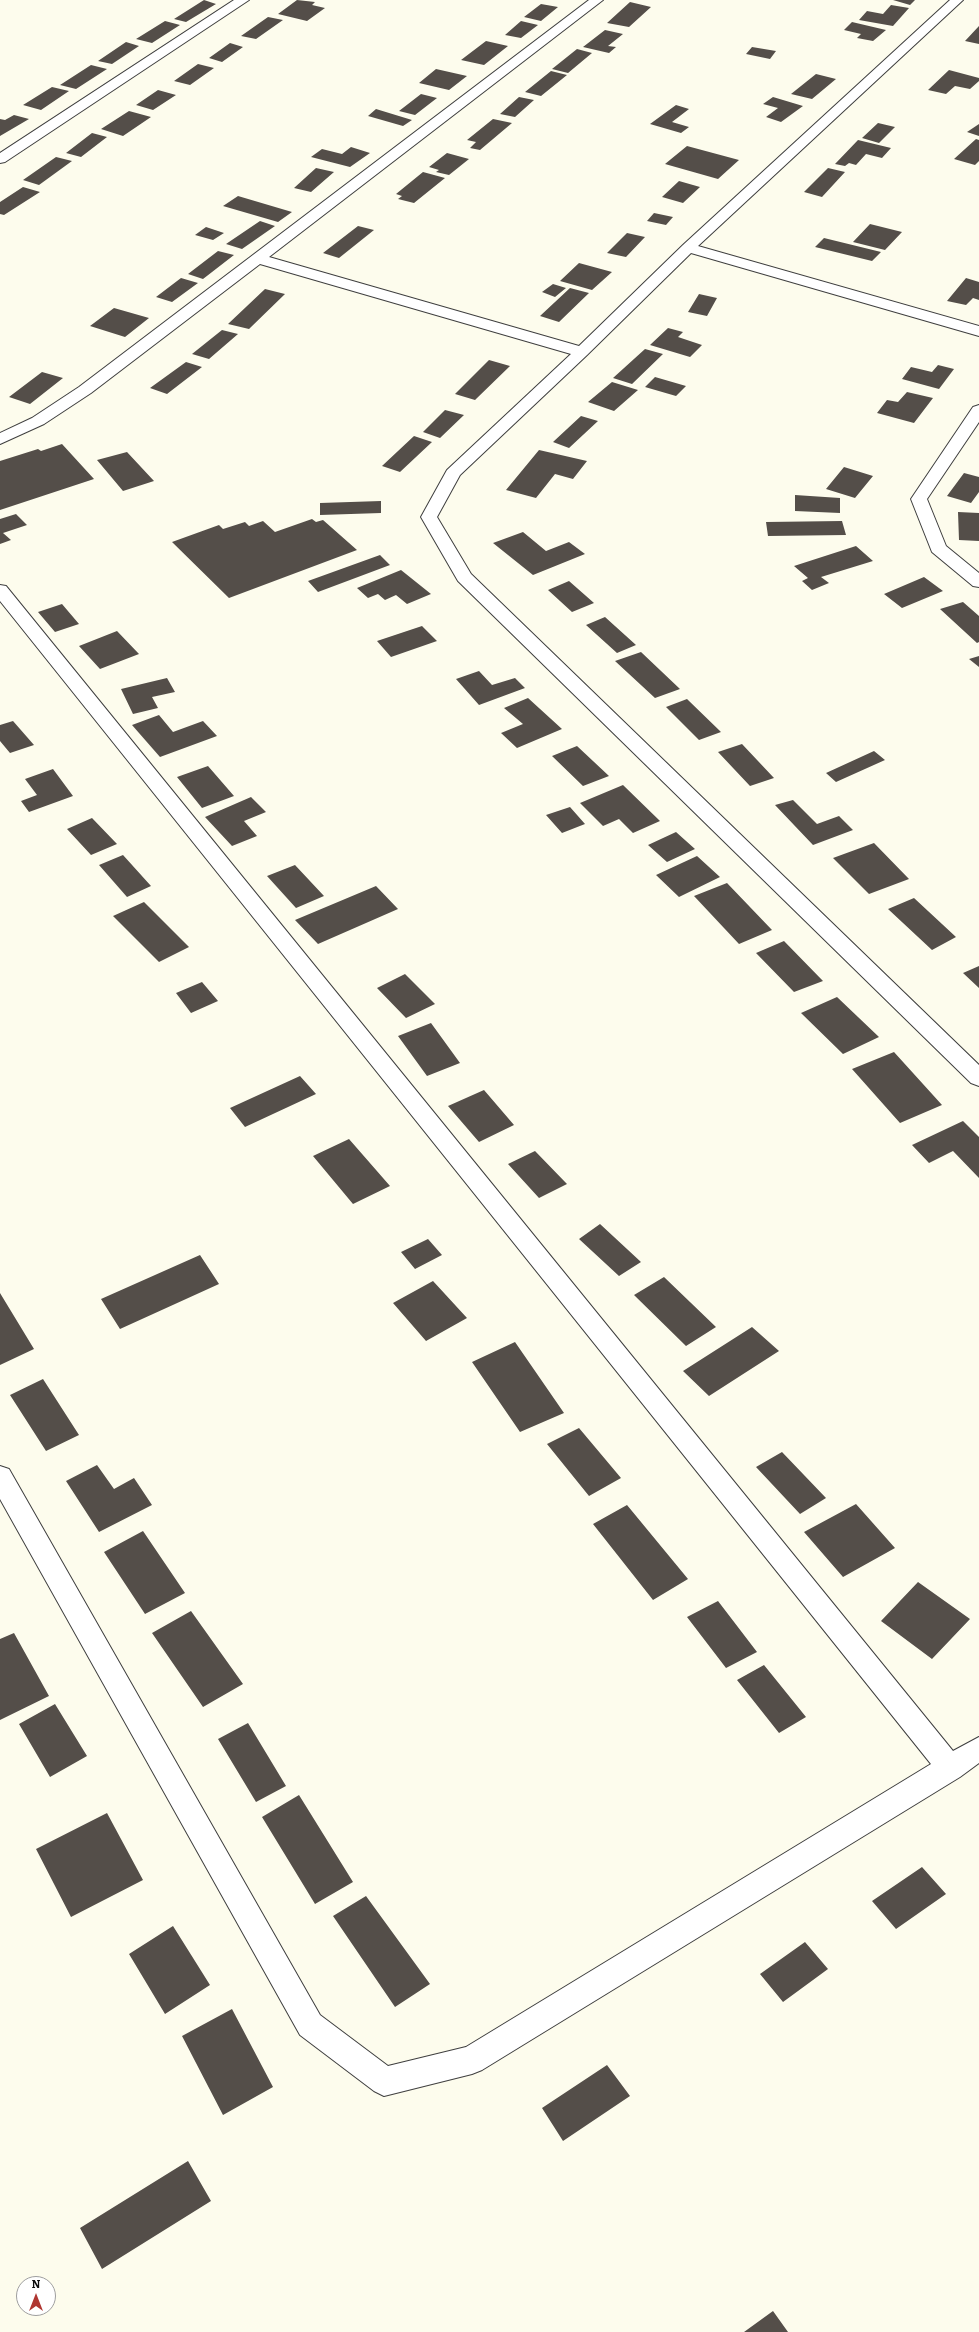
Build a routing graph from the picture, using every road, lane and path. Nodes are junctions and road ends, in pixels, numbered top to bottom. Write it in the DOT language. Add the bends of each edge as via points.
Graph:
graph roads {
  1 [pos="244,0"];
  2 [pos="597,0"];
  3 [pos="957,0"];
  4 [pos="0,160"];
  5 [pos="688,248"];
  6 [pos="260,259"];
  7 [pos="979,331"];
  8 [pos="582,352"];
  9 [pos="979,410"];
  10 [pos="0,439"];
  11 [pos="979,582"];
  12 [pos="0,590"];
  13 [pos="979,1078"];
  14 [pos="0,1476"];
  15 [pos="979,1749"];
  16 [pos="950,1768"];
  1 -- 4 [label="street"];
  2 -- 6 [label="street"];
  3 -- 5 [label="street"];
  5 -- 7 [label="street"];
  5 -- 8 [label="street"];
  6 -- 8 [label="street"];
  6 -- 10 [label="street" via="85,390 38,421"];
  8 -- 13 [label="street" via="453,473 429,517 464,577"];
  9 -- 11 [label="street" via="919,498 938,548"];
  12 -- 16 [label="street"];
  14 -- 16 [label="street" via="310,2025 384,2081 472,2060"];
  15 -- 16 [label="street"];
}
